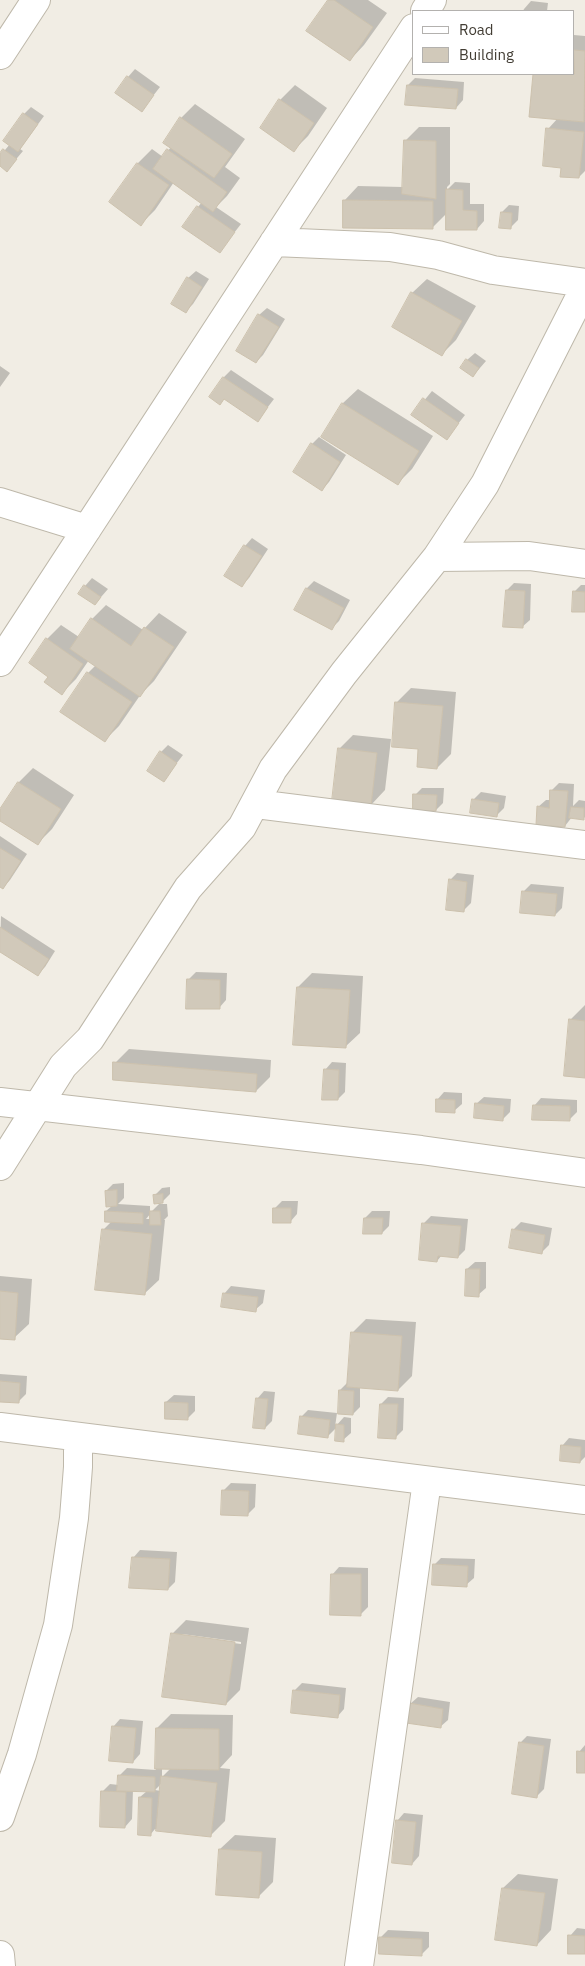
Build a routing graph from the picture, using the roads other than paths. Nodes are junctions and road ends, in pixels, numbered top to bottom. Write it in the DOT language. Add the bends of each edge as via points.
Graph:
graph roads {
  1 [pos="36,0"];
  2 [pos="412,31"];
  3 [pos="0,55"];
  4 [pos="274,242"];
  5 [pos="585,283"];
  6 [pos="585,287"];
  7 [pos="0,502"];
  8 [pos="87,528"];
  9 [pos="437,557"];
  10 [pos="585,564"];
  11 [pos="0,662"];
  12 [pos="256,804"];
  13 [pos="585,845"];
  14 [pos="0,1102"];
  15 [pos="40,1105"];
  16 [pos="0,1166"];
  17 [pos="585,1173"];
  18 [pos="0,1427"];
  19 [pos="78,1437"];
  20 [pos="427,1481"];
  21 [pos="585,1500"];
  22 [pos="5,1783"];
  23 [pos="0,1817"];
  24 [pos="0,1955"];
  25 [pos="1,1966"];
  26 [pos="359,1966"];
  1 -- 3 [label="street"];
  2 -- 4 [label="street"];
  4 -- 5 [label="street" via="390,247 438,255 493,270"];
  4 -- 8 [label="street"];
  6 -- 9 [label="street" via="489,478"];
  7 -- 8 [label="street"];
  8 -- 11 [label="street"];
  9 -- 10 [label="street" via="529,556"];
  9 -- 12 [label="street" via="344,673 273,769"];
  12 -- 13 [label="street"];
  12 -- 15 [label="street" via="242,827 188,888 90,1039 63,1066"];
  14 -- 15 [label="street"];
  15 -- 16 [label="street"];
  15 -- 17 [label="street"];
  18 -- 19 [label="street"];
  19 -- 20 [label="street"];
  19 -- 22 [label="street" via="76,1494 58,1625 22,1754"];
  20 -- 21 [label="street"];
  20 -- 26 [label="street"];
  22 -- 23 [label="street"];
  24 -- 25 [label="street"];
}
